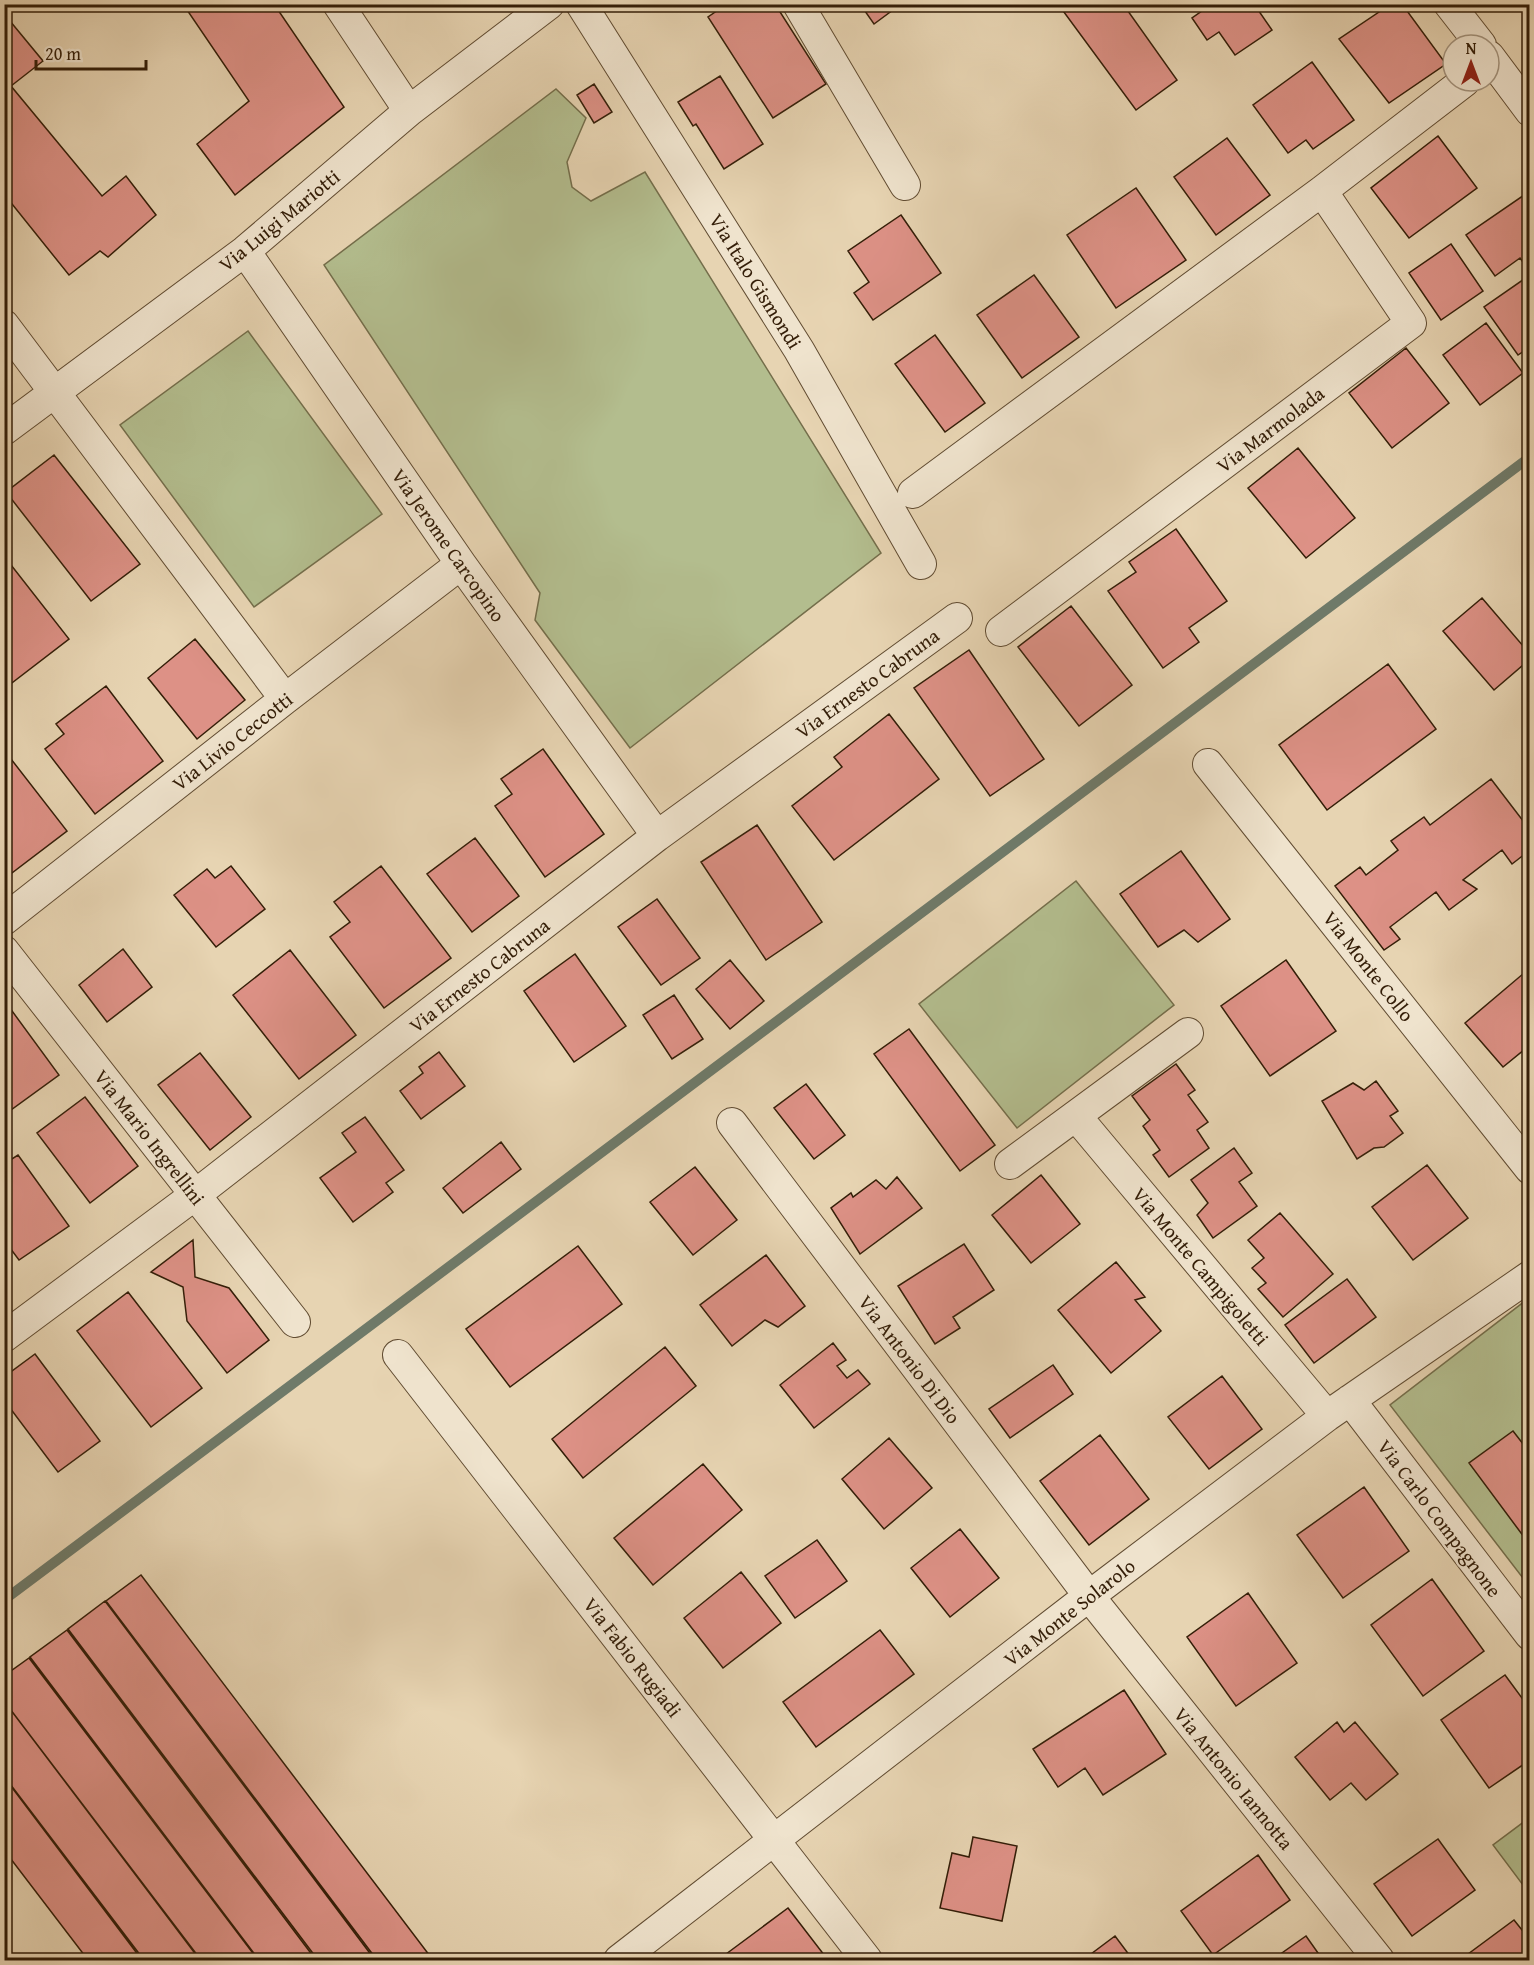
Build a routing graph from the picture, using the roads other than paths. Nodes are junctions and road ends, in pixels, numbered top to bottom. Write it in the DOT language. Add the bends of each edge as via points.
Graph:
graph roads {
  1 [pos="338,4"];
  2 [pos="549,4"];
  3 [pos="581,4"];
  4 [pos="798,4"];
  5 [pos="1449,4"];
  6 [pos="1471,33"];
  7 [pos="1501,73"];
  8 [pos="1449,93"];
  9 [pos="409,111"];
  10 [pos="1530,111"];
  11 [pos="905,185"];
  12 [pos="1322,191"];
  13 [pos="245,251"];
  14 [pos="4,325"];
  15 [pos="54,391"];
  16 [pos="4,430"];
  17 [pos="913,493"];
  18 [pos="461,564"];
  19 [pos="921,564"];
  20 [pos="957,618"];
  21 [pos="1001,632"];
  22 [pos="285,699"];
  23 [pos="1208,764"];
  24 [pos="657,836"];
  25 [pos="4,920"];
  26 [pos="4,951"];
  27 [pos="1188,1033"];
  28 [pos="1076,1116"];
  29 [pos="732,1123"];
  30 [pos="1010,1164"];
  31 [pos="1530,1169"];
  32 [pos="195,1195"];
  33 [pos="1530,1276"];
  34 [pos="295,1322"];
  35 [pos="4,1336"];
  36 [pos="398,1355"];
  37 [pos="1338,1408"];
  38 [pos="1089,1596"];
  39 [pos="1530,1635"];
  40 [pos="776,1840"];
  41 [pos="619,1960"];
  42 [pos="867,1960"];
  43 [pos="1379,1960"];
  1 -- 9 [label="street"];
  2 -- 9 [label="street, Via Luigi Mariotti"];
  3 -- 19 [label="street, Via Italo Gismondi" via="800,350"];
  4 -- 11 [label="street"];
  5 -- 6 [label="street"];
  7 -- 10 [label="street"];
  8 -- 12 [label="street"];
  9 -- 13 [label="street, Via Luigi Mariotti"];
  12 -- 17 [label="street"];
  12 -- 21 [label="street, Via Marmolada" via="1411,323"];
  13 -- 15 [label="street, Via Luigi Mariotti"];
  13 -- 18 [label="street, Via Jerome Carcopino"];
  14 -- 15 [label="street"];
  15 -- 16 [label="street, Via Luigi Mariotti"];
  15 -- 22 [label="street"];
  18 -- 22 [label="street, Via Livio Ceccotti"];
  18 -- 24 [label="street, Via Jerome Carcopino"];
  20 -- 24 [label="street, Via Ernesto Cabruna"];
  22 -- 25 [label="street, Via Livio Ceccotti"];
  23 -- 31 [label="street, Via Monte Collo"];
  24 -- 32 [label="street, Via Ernesto Cabruna"];
  26 -- 32 [label="street, Via Mario Ingrellini"];
  27 -- 28 [label="street"];
  28 -- 30 [label="street"];
  28 -- 37 [label="street, Via Monte Campigoletti"];
  29 -- 38 [label="street, Via Antonio Di Dio"];
  32 -- 34 [label="street, Via Mario Ingrellini"];
  32 -- 35 [label="street, Via Ernesto Cabruna"];
  33 -- 37 [label="street, Via Monte Solarolo"];
  36 -- 40 [label="street, Via Fabio Rugiadi"];
  37 -- 38 [label="street, Via Monte Solarolo"];
  37 -- 39 [label="street, Via Carlo Compagnone"];
  38 -- 40 [label="street, Via Monte Solarolo"];
  38 -- 43 [label="street, Via Antonio Iannotta"];
  40 -- 41 [label="street, Via Monte Solarolo"];
  40 -- 42 [label="street, Via Fabio Rugiadi"];
}
